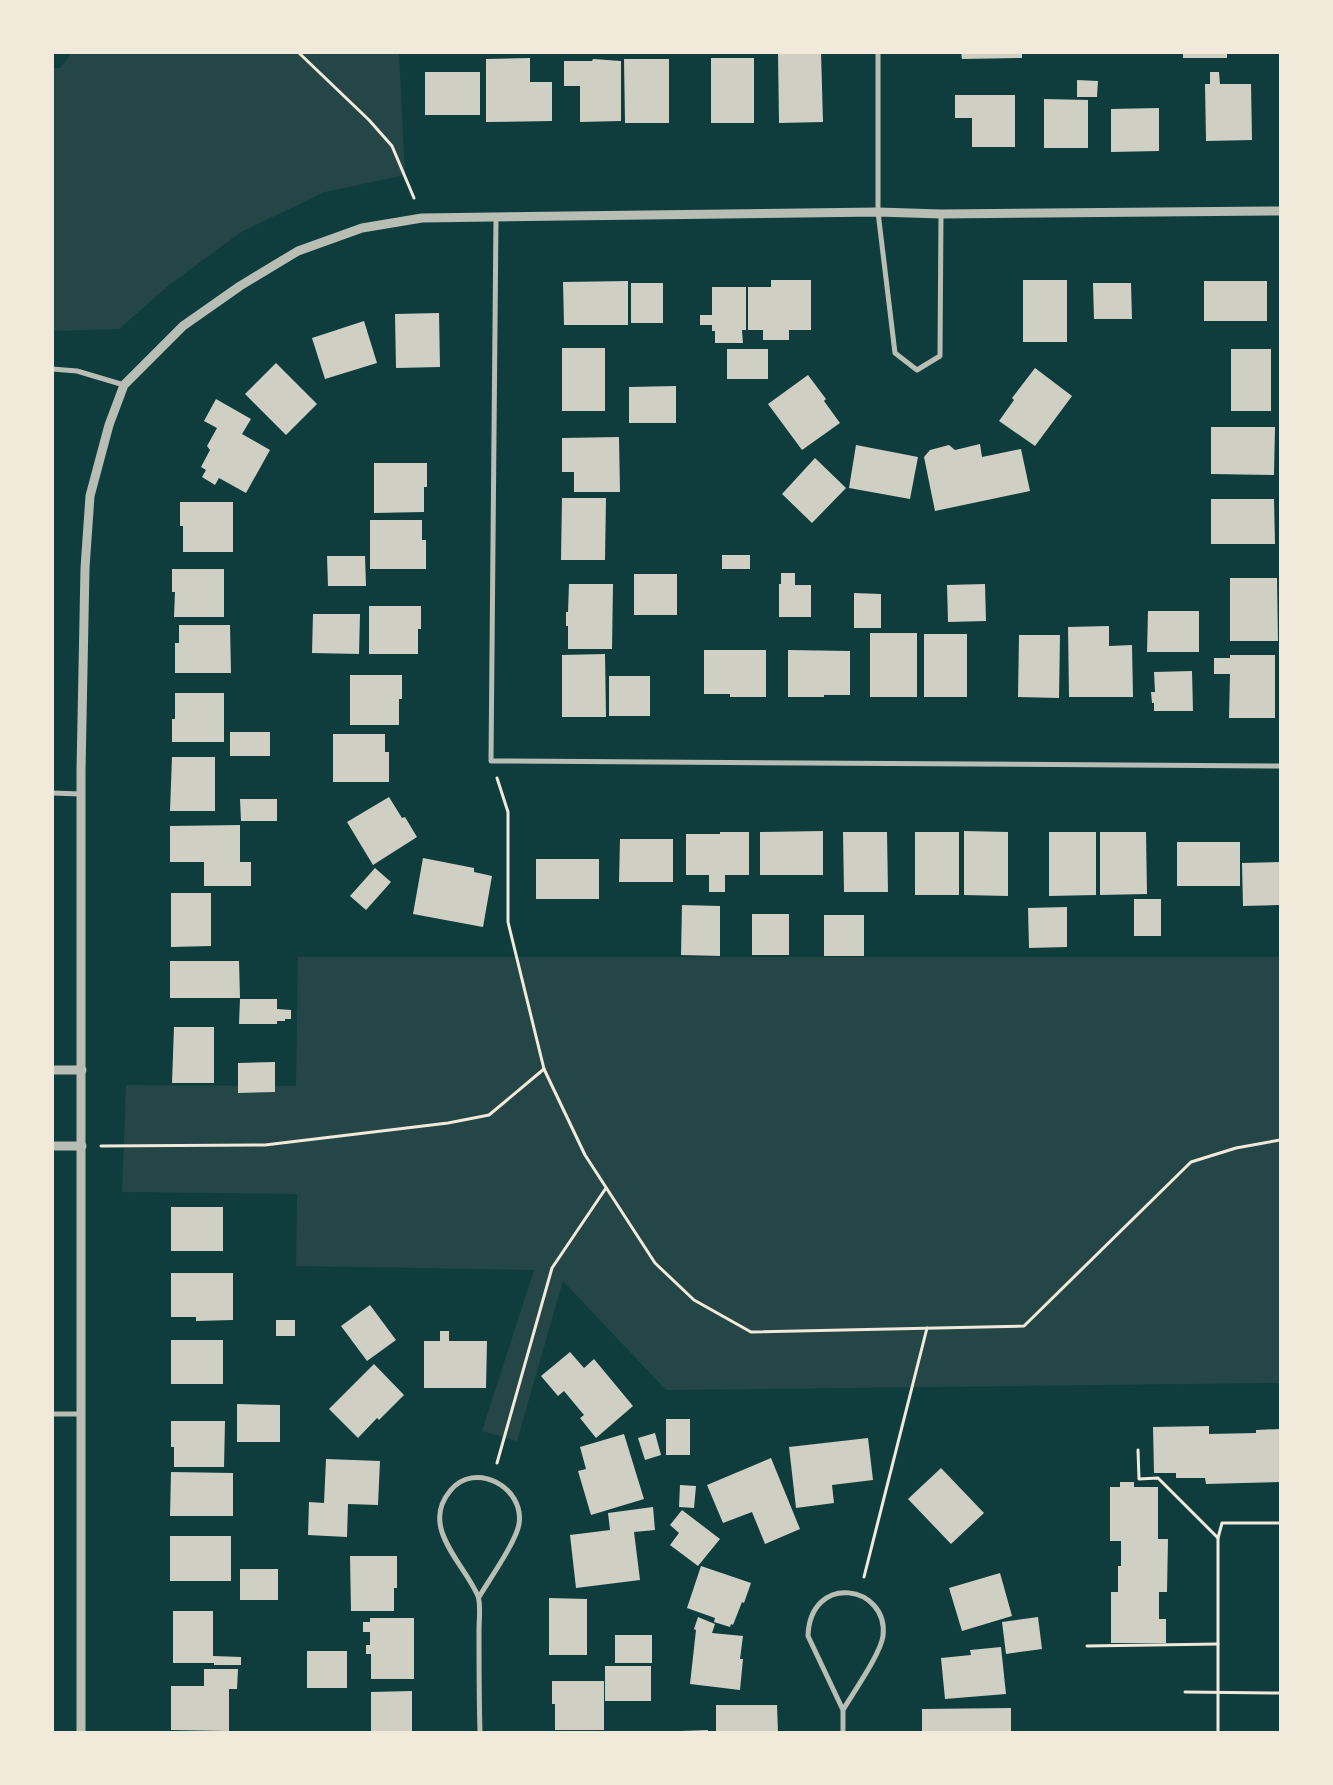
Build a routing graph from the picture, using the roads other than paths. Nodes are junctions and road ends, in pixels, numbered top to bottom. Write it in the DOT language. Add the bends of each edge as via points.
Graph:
graph roads {
  1 [pos="878,52"];
  2 [pos="1280,211"];
  3 [pos="878,212"];
  4 [pos="941,214"];
  5 [pos="496,218"];
  6 [pos="52,369"];
  7 [pos="124,385"];
  8 [pos="1280,766"];
  9 [pos="52,793"];
  10 [pos="81,794"];
  11 [pos="52,1070"];
  12 [pos="82,1070"];
  13 [pos="52,1146"];
  14 [pos="82,1146"];
  15 [pos="52,1414"];
  16 [pos="82,1414"];
  17 [pos="478,1597"];
  18 [pos="843,1710"];
  19 [pos="81,1732"];
  20 [pos="480,1732"];
  21 [pos="843,1732"];
  1 -- 3 [label="street"];
  2 -- 4 [label="street"];
  3 -- 4 [label="street"];
  3 -- 4 [label="street" via="895,353 917,370 940,356"];
  3 -- 5 [label="street"];
  5 -- 7 [label="street" via="422,218 362,228 298,251 183,326"];
  5 -- 8 [label="street" via="491,761"];
  6 -- 7 [label="street" via="77,371"];
  7 -- 10 [label="street" via="90,496 85,568"];
  9 -- 10 [label="street"];
  10 -- 12 [label="street"];
  11 -- 12 [label="street"];
  12 -- 14 [label="street"];
  13 -- 14 [label="street"];
  14 -- 16 [label="street"];
  15 -- 16 [label="street"];
  16 -- 19 [label="street"];
  17 -- 17 [label="street" via="519,1524 519,1510 505,1487 478,1477 452,1487 439,1511 439,1525 444,1538"];
  17 -- 20 [label="street"];
  18 -- 18 [label="street" via="813,1649 808,1623 822,1600 846,1592 859,1595 879,1611 883,1637"];
  18 -- 21 [label="street"];
}
